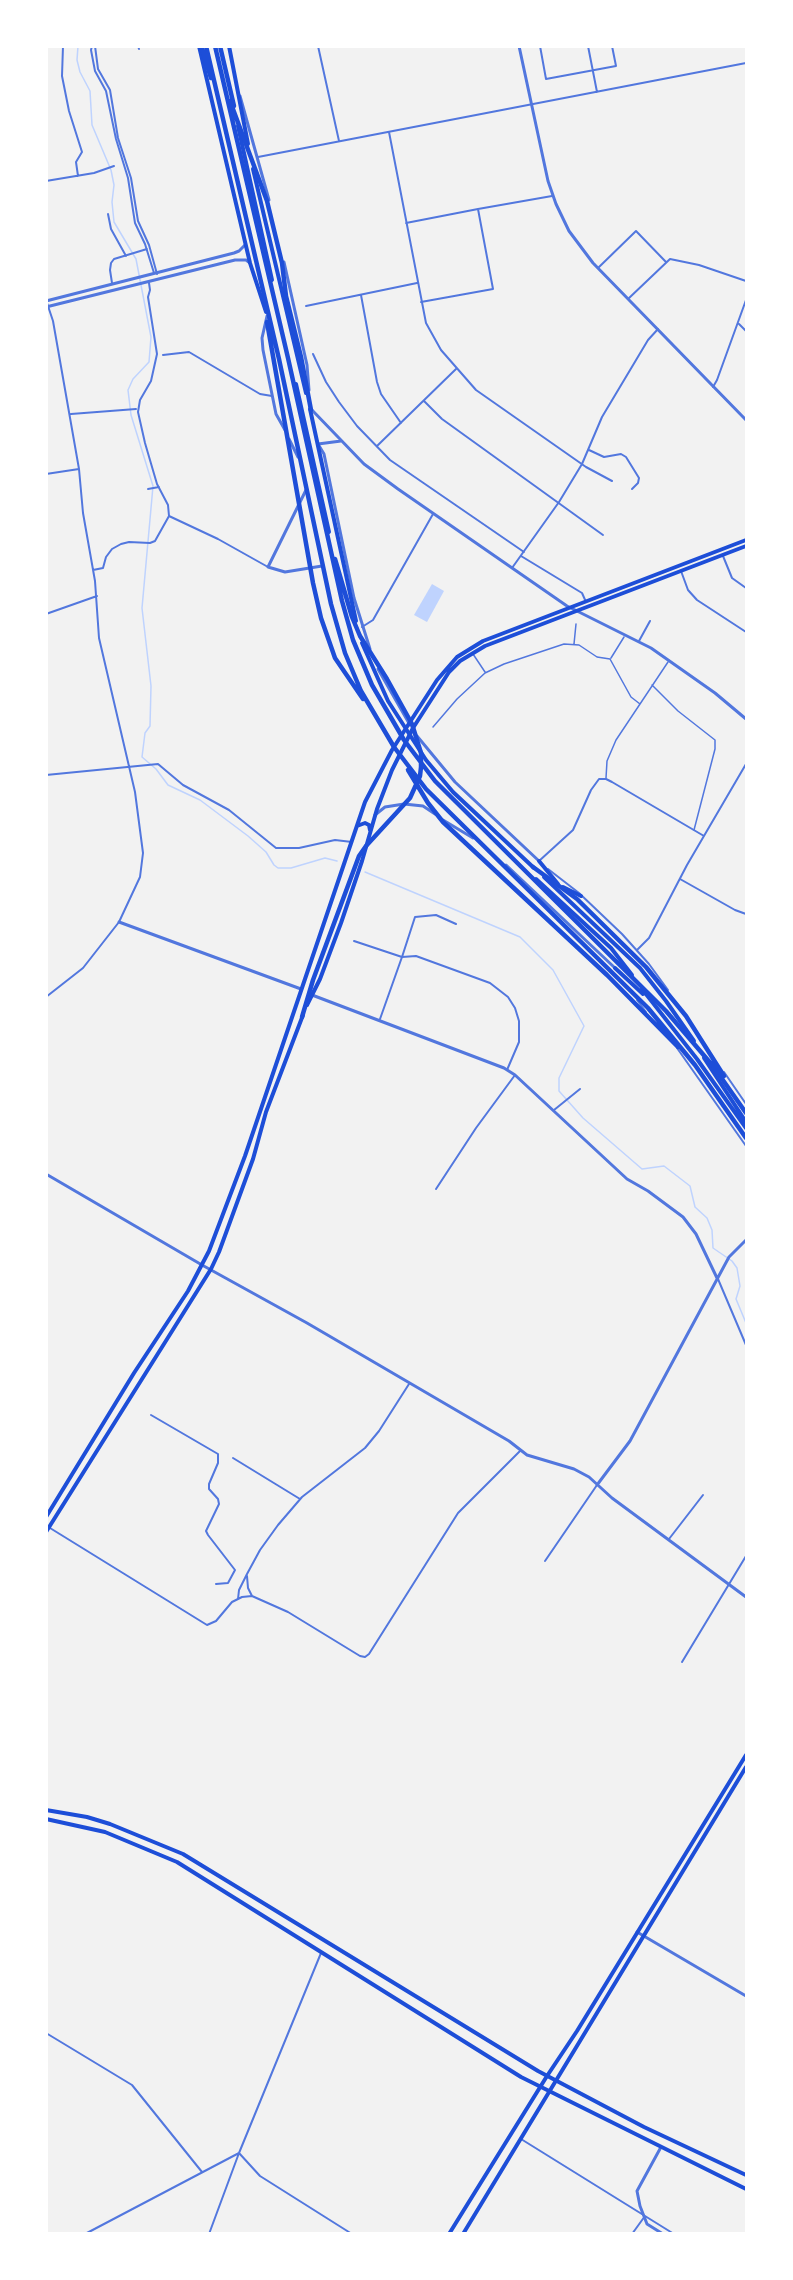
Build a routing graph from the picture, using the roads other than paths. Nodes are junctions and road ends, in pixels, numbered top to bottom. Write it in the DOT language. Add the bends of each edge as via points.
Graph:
graph roads {
  1 [pos="63,46"];
  2 [pos="94,46"];
  3 [pos="200,46"];
  4 [pos="206,46"];
  5 [pos="218,46"];
  6 [pos="229,46"];
  7 [pos="318,46"];
  8 [pos="519,46"];
  9 [pos="540,46"];
  10 [pos="588,46"];
  11 [pos="612,46"];
  12 [pos="747,63"];
  13 [pos="593,70"];
  14 [pos="235,79"];
  15 [pos="223,85"];
  16 [pos="597,92"];
  17 [pos="218,97"];
  18 [pos="530,105"];
  19 [pos="237,120"];
  20 [pos="389,132"];
  21 [pos="339,141"];
  22 [pos="258,157"];
  23 [pos="114,166"];
  24 [pos="78,176"];
  25 [pos="46,181"];
  26 [pos="552,196"];
  27 [pos="478,209"];
  28 [pos="108,214"];
  29 [pos="406,223"];
  30 [pos="246,243"];
  31 [pos="147,249"];
  32 [pos="128,256"];
  33 [pos="666,262"];
  34 [pos="250,263"];
  35 [pos="598,268"];
  36 [pos="155,274"];
  37 [pos="147,281"];
  38 [pos="747,281"];
  39 [pos="417,283"];
  40 [pos="112,284"];
  41 [pos="261,286"];
  42 [pos="361,295"];
  43 [pos="628,299"];
  44 [pos="747,300"];
  45 [pos="47,301"];
  46 [pos="421,302"];
  47 [pos="306,306"];
  48 [pos="47,307"];
  49 [pos="267,316"];
  50 [pos="739,324"];
  51 [pos="658,329"];
  52 [pos="747,331"];
  53 [pos="313,354"];
  54 [pos="163,355"];
  55 [pos="457,368"];
  56 [pos="713,387"];
  57 [pos="272,396"];
  58 [pos="424,401"];
  59 [pos="138,409"];
  60 [pos="311,410"];
  61 [pos="70,414"];
  62 [pos="747,420"];
  63 [pos="401,423"];
  64 [pos="341,441"];
  65 [pos="318,444"];
  66 [pos="377,446"];
  67 [pos="589,450"];
  68 [pos="299,459"];
  69 [pos="582,464"];
  70 [pos="79,469"];
  71 [pos="46,474"];
  72 [pos="612,481"];
  73 [pos="159,487"];
  74 [pos="148,489"];
  75 [pos="632,489"];
  76 [pos="306,490"];
  77 [pos="559,502"];
  78 [pos="433,514"];
  79 [pos="169,516"];
  80 [pos="324,519"];
  81 [pos="603,535"];
  82 [pos="747,540"];
  83 [pos="747,546"];
  84 [pos="523,554"];
  85 [pos="723,555"];
  86 [pos="322,566"];
  87 [pos="268,567"];
  88 [pos="512,568"];
  89 [pos="93,570"];
  90 [pos="681,572"];
  91 [pos="747,588"];
  92 [pos="97,596"];
  93 [pos="586,602"];
  94 [pos="571,608"];
  95 [pos="577,611"];
  96 [pos="46,614"];
  97 [pos="650,621"];
  98 [pos="576,624"];
  99 [pos="362,627"];
  100 [pos="747,632"];
  101 [pos="626,634"];
  102 [pos="639,641"];
  103 [pos="574,645"];
  104 [pos="472,653"];
  105 [pos="610,659"];
  106 [pos="668,661"];
  107 [pos="485,673"];
  108 [pos="652,685"];
  109 [pos="640,704"];
  110 [pos="371,710"];
  111 [pos="747,719"];
  112 [pos="408,723"];
  113 [pos="433,727"];
  114 [pos="412,729"];
  115 [pos="394,746"];
  116 [pos="399,754"];
  117 [pos="747,764"];
  118 [pos="128,766"];
  119 [pos="46,775"];
  120 [pos="606,779"];
  121 [pos="375,817"];
  122 [pos="438,817"];
  123 [pos="356,828"];
  124 [pos="370,831"];
  125 [pos="694,831"];
  126 [pos="704,836"];
  127 [pos="351,842"];
  128 [pos="486,846"];
  129 [pos="539,861"];
  130 [pos="533,867"];
  131 [pos="680,879"];
  132 [pos="559,886"];
  133 [pos="581,896"];
  134 [pos="572,904"];
  135 [pos="747,914"];
  136 [pos="119,922"];
  137 [pos="456,924"];
  138 [pos="354,941"];
  139 [pos="637,950"];
  140 [pos="402,957"];
  141 [pos="615,968"];
  142 [pos="301,989"];
  143 [pos="312,995"];
  144 [pos="46,997"];
  145 [pos="650,1001"];
  146 [pos="302,1017"];
  147 [pos="380,1019"];
  148 [pos="507,1070"];
  149 [pos="515,1075"];
  150 [pos="709,1083"];
  151 [pos="580,1089"];
  152 [pos="733,1093"];
  153 [pos="747,1104"];
  154 [pos="554,1111"];
  155 [pos="747,1113"];
  156 [pos="747,1122"];
  157 [pos="747,1128"];
  158 [pos="252,1131"];
  159 [pos="260,1133"];
  160 [pos="747,1138"];
  161 [pos="747,1146"];
  162 [pos="46,1174"];
  163 [pos="436,1189"];
  164 [pos="747,1240"];
  165 [pos="202,1264"];
  166 [pos="211,1269"];
  167 [pos="717,1278"];
  168 [pos="747,1345"];
  169 [pos="409,1384"];
  170 [pos="151,1415"];
  171 [pos="521,1450"];
  172 [pos="233,1458"];
  173 [pos="597,1485"];
  174 [pos="703,1495"];
  175 [pos="300,1498"];
  176 [pos="46,1518"];
  177 [pos="50,1527"];
  178 [pos="46,1532"];
  179 [pos="669,1539"];
  180 [pos="747,1556"];
  181 [pos="545,1561"];
  182 [pos="247,1574"];
  183 [pos="216,1584"];
  184 [pos="729,1585"];
  185 [pos="252,1596"];
  186 [pos="747,1597"];
  187 [pos="238,1599"];
  188 [pos="682,1662"];
  189 [pos="747,1755"];
  190 [pos="747,1767"];
  191 [pos="46,1809"];
  192 [pos="46,1819"];
  193 [pos="637,1932"];
  194 [pos="644,1935"];
  195 [pos="322,1951"];
  196 [pos="747,1996"];
  197 [pos="46,2033"];
  198 [pos="547,2076"];
  199 [pos="556,2081"];
  200 [pos="540,2086"];
  201 [pos="550,2092"];
  202 [pos="520,2139"];
  203 [pos="661,2146"];
  204 [pos="238,2153"];
  205 [pos="202,2172"];
  206 [pos="747,2175"];
  207 [pos="747,2189"];
  208 [pos="645,2216"];
  209 [pos="85,2234"];
  210 [pos="208,2234"];
  211 [pos="352,2234"];
  212 [pos="449,2234"];
  213 [pos="463,2234"];
  214 [pos="632,2234"];
  215 [pos="663,2234"];
  216 [pos="674,2234"];
  1 -- 24 [label="street" via="62,76 82,152 76,162"];
  2 -- 31 [label="street" via="91,50 95,70 106,91 135,223"];
  2 -- 36 [label="street" via="98,69 110,90 138,221 149,244"];
  3 -- 17 [label="highway"];
  3 -- 30 [label="main road"];
  4 -- 17 [label="highway"];
  5 -- 15 [label="highway"];
  5 -- 19 [label="highway"];
  5 -- 145 [label="main road" via="352,630 368,673 412,752 439,786 615,953"];
  6 -- 14 [label="main road"];
  7 -- 21 [label="street"];
  8 -- 18 [label="street"];
  9 -- 13 [label="street" via="546,79"];
  10 -- 13 [label="street"];
  11 -- 13 [label="street" via="616,66"];
  12 -- 16 [label="street"];
  13 -- 16 [label="street"];
  14 -- 22 [label="street"];
  14 -- 60 [label="main road"];
  15 -- 19 [label="highway"];
  15 -- 80 [label="highway"];
  16 -- 18 [label="street"];
  17 -- 41 [label="highway"];
  18 -- 20 [label="street"];
  18 -- 26 [label="street"];
  19 -- 60 [label="highway" via="263,189 282,262"];
  20 -- 21 [label="street"];
  20 -- 29 [label="street"];
  21 -- 22 [label="street"];
  22 -- 60 [label="street" via="308,365"];
  23 -- 24 [label="street"];
  24 -- 25 [label="street"];
  26 -- 27 [label="street"];
  26 -- 35 [label="street" via="569,231"];
  27 -- 29 [label="street"];
  27 -- 46 [label="street" via="493,289"];
  28 -- 32 [label="street" via="111,229"];
  29 -- 39 [label="street"];
  30 -- 34 [label="main road"];
  30 -- 36 [label="street" via="239,251"];
  31 -- 32 [label="street"];
  31 -- 36 [label="street"];
  32 -- 40 [label="street" via="114,259 111,264"];
  33 -- 35 [label="street" via="636,231"];
  33 -- 38 [label="street" via="670,259 699,265"];
  33 -- 43 [label="street"];
  34 -- 37 [label="street" via="235,260"];
  34 -- 49 [label="main road"];
  35 -- 43 [label="street"];
  36 -- 40 [label="street"];
  37 -- 48 [label="street"];
  37 -- 59 [label="street" via="157,354 151,381"];
  39 -- 42 [label="street"];
  39 -- 46 [label="street"];
  40 -- 45 [label="street"];
  41 -- 110 [label="highway" via="313,583 327,638 342,670"];
  41 -- 150 [label="highway" via="333,615 348,661 369,705 399,754 433,796 631,989"];
  42 -- 47 [label="street"];
  42 -- 63 [label="street" via="377,382"];
  43 -- 51 [label="street"];
  44 -- 50 [label="street"];
  45 -- 48 [label="street"];
  46 -- 55 [label="street" via="426,323"];
  48 -- 61 [label="street"];
  49 -- 57 [label="street" via="262,338"];
  49 -- 68 [label="main road"];
  50 -- 52 [label="street"];
  50 -- 56 [label="street"];
  51 -- 56 [label="street"];
  51 -- 67 [label="street" via="602,417"];
  53 -- 66 [label="street" via="326,382 357,426"];
  54 -- 57 [label="street" via="189,352 260,394"];
  55 -- 58 [label="street"];
  55 -- 69 [label="street" via="476,390"];
  56 -- 62 [label="street"];
  57 -- 68 [label="street" via="276,414"];
  58 -- 63 [label="street"];
  58 -- 77 [label="street"];
  59 -- 61 [label="street"];
  59 -- 73 [label="street"];
  60 -- 64 [label="street"];
  60 -- 65 [label="main road"];
  61 -- 70 [label="street"];
  63 -- 66 [label="street"];
  64 -- 65 [label="street"];
  64 -- 78 [label="street" via="364,464"];
  65 -- 99 [label="street" via="324,454"];
  65 -- 130 [label="main road" via="358,628 392,707 444,781"];
  66 -- 84 [label="street" via="390,460"];
  67 -- 69 [label="street"];
  67 -- 75 [label="street" via="604,457 626,457 639,478"];
  68 -- 76 [label="street"];
  69 -- 72 [label="street"];
  69 -- 77 [label="street"];
  70 -- 71 [label="street"];
  70 -- 89 [label="street" via="82,513"];
  73 -- 74 [label="street"];
  73 -- 79 [label="street"];
  76 -- 86 [label="street"];
  76 -- 87 [label="street"];
  77 -- 81 [label="street"];
  77 -- 84 [label="street"];
  78 -- 88 [label="street"];
  78 -- 99 [label="street" via="374,620"];
  79 -- 87 [label="street"];
  79 -- 89 [label="street" via="158,537 150,543 121,544 106,557 104,568"];
  80 -- 146 [label="highway" via="360,636 412,724 421,753 420,776 410,798 359,856"];
  80 -- 152 [label="highway" via="356,649 375,692 409,747 448,795 662,1006"];
  82 -- 93 [label="main road"];
  83 -- 85 [label="main road"];
  84 -- 88 [label="street"];
  84 -- 93 [label="street" via="582,593"];
  85 -- 90 [label="main road"];
  85 -- 91 [label="street" via="732,578"];
  86 -- 87 [label="street" via="285,572"];
  86 -- 110 [label="street" via="341,643"];
  88 -- 94 [label="street"];
  89 -- 92 [label="street"];
  90 -- 95 [label="main road"];
  90 -- 100 [label="street" via="697,600"];
  92 -- 96 [label="street"];
  92 -- 118 [label="street" via="99,638"];
  93 -- 94 [label="main road"];
  94 -- 95 [label="street"];
  94 -- 112 [label="main road" via="483,641 457,657"];
  95 -- 101 [label="street"];
  95 -- 104 [label="main road"];
  97 -- 102 [label="street"];
  98 -- 103 [label="street"];
  99 -- 112 [label="street" via="379,671"];
  101 -- 102 [label="street"];
  101 -- 105 [label="street"];
  102 -- 106 [label="street"];
  103 -- 105 [label="street"];
  103 -- 107 [label="street" via="564,644"];
  104 -- 107 [label="street"];
  104 -- 114 [label="main road" via="449,672"];
  105 -- 109 [label="street" via="631,697"];
  106 -- 108 [label="street"];
  106 -- 111 [label="street"];
  107 -- 113 [label="street"];
  108 -- 109 [label="street"];
  108 -- 125 [label="street" via="715,740"];
  109 -- 120 [label="street" via="616,740 607,761"];
  110 -- 115 [label="street"];
  112 -- 114 [label="street"];
  112 -- 115 [label="main road"];
  114 -- 116 [label="main road"];
  114 -- 129 [label="street" via="455,782"];
  115 -- 116 [label="street"];
  115 -- 123 [label="main road" via="370,790"];
  116 -- 121 [label="main road"];
  116 -- 122 [label="highway"];
  116 -- 128 [label="street" via="437,800"];
  117 -- 126 [label="street"];
  118 -- 119 [label="street"];
  118 -- 127 [label="street" via="159,764 183,785 229,810 276,848 299,848 335,840"];
  118 -- 136 [label="street" via="143,853 140,877"];
  120 -- 125 [label="street"];
  120 -- 129 [label="street" via="594,784 573,830"];
  121 -- 122 [label="street" via="386,807 402,804 423,806"];
  121 -- 124 [label="main road"];
  122 -- 128 [label="street"];
  122 -- 150 [label="highway" via="616,984"];
  123 -- 124 [label="main road" via="365,823"];
  123 -- 127 [label="main road"];
  124 -- 143 [label="main road" via="341,923"];
  125 -- 126 [label="street"];
  126 -- 131 [label="street"];
  127 -- 142 [label="main road"];
  128 -- 141 [label="street"];
  129 -- 132 [label="main road"];
  129 -- 133 [label="street"];
  130 -- 132 [label="highway"];
  130 -- 134 [label="main road"];
  131 -- 135 [label="street"];
  131 -- 139 [label="street" via="649,938"];
  132 -- 133 [label="main road"];
  132 -- 134 [label="main road"];
  132 -- 152 [label="highway" via="624,944 681,1010"];
  133 -- 139 [label="street"];
  134 -- 156 [label="main road" via="658,990"];
  136 -- 142 [label="street"];
  136 -- 144 [label="street" via="82,968"];
  137 -- 140 [label="street" via="435,915 416,917"];
  138 -- 140 [label="street"];
  139 -- 153 [label="street"];
  140 -- 147 [label="street"];
  140 -- 148 [label="street" via="416,956 490,983 508,997 520,1031"];
  141 -- 145 [label="main road"];
  141 -- 161 [label="street"];
  142 -- 158 [label="main road"];
  143 -- 146 [label="main road"];
  143 -- 147 [label="street"];
  145 -- 157 [label="main road"];
  146 -- 159 [label="main road"];
  147 -- 148 [label="street"];
  148 -- 149 [label="street"];
  149 -- 154 [label="street"];
  149 -- 163 [label="street"];
  150 -- 160 [label="highway"];
  151 -- 154 [label="street"];
  152 -- 155 [label="highway"];
  154 -- 167 [label="street" via="627,1179 693,1227"];
  158 -- 159 [label="main road"];
  158 -- 165 [label="main road"];
  159 -- 166 [label="main road"];
  162 -- 165 [label="street"];
  164 -- 167 [label="street" via="729,1257"];
  165 -- 166 [label="street"];
  165 -- 176 [label="main road"];
  166 -- 169 [label="street"];
  166 -- 177 [label="main road"];
  167 -- 168 [label="street"];
  167 -- 173 [label="street" via="630,1441"];
  169 -- 171 [label="street"];
  169 -- 175 [label="street" via="365,1448"];
  170 -- 183 [label="street" via="218,1454 209,1489 219,1504 206,1531 235,1569 228,1583"];
  171 -- 173 [label="street" via="537,1459 574,1469"];
  171 -- 185 [label="street" via="458,1513 365,1657 288,1612"];
  172 -- 175 [label="street"];
  173 -- 179 [label="street"];
  173 -- 181 [label="street"];
  174 -- 179 [label="street"];
  175 -- 182 [label="street" via="260,1550"];
  177 -- 178 [label="main road"];
  177 -- 187 [label="street" via="207,1625 213,1624"];
  179 -- 184 [label="street"];
  180 -- 184 [label="street"];
  182 -- 185 [label="street"];
  182 -- 187 [label="street"];
  184 -- 186 [label="street"];
  184 -- 188 [label="street"];
  185 -- 187 [label="street"];
  189 -- 193 [label="main road"];
  190 -- 194 [label="main road"];
  191 -- 198 [label="main road" via="110,1824 183,1854"];
  192 -- 195 [label="main road" via="105,1832 177,1862"];
  193 -- 194 [label="street"];
  193 -- 198 [label="main road"];
  194 -- 196 [label="street"];
  194 -- 199 [label="main road"];
  195 -- 200 [label="main road"];
  195 -- 204 [label="street"];
  197 -- 205 [label="street" via="132,2085"];
  198 -- 199 [label="main road"];
  198 -- 200 [label="main road"];
  199 -- 201 [label="main road"];
  199 -- 206 [label="main road"];
  200 -- 201 [label="main road"];
  200 -- 212 [label="main road"];
  201 -- 202 [label="main road"];
  201 -- 203 [label="main road"];
  202 -- 208 [label="street"];
  202 -- 213 [label="main road"];
  203 -- 207 [label="main road"];
  203 -- 208 [label="street" via="637,2191"];
  204 -- 205 [label="street"];
  204 -- 210 [label="street"];
  204 -- 211 [label="street" via="260,2176"];
  205 -- 209 [label="street"];
  208 -- 214 [label="street"];
  208 -- 215 [label="street" via="647,2224"];
  208 -- 216 [label="street"];
}
